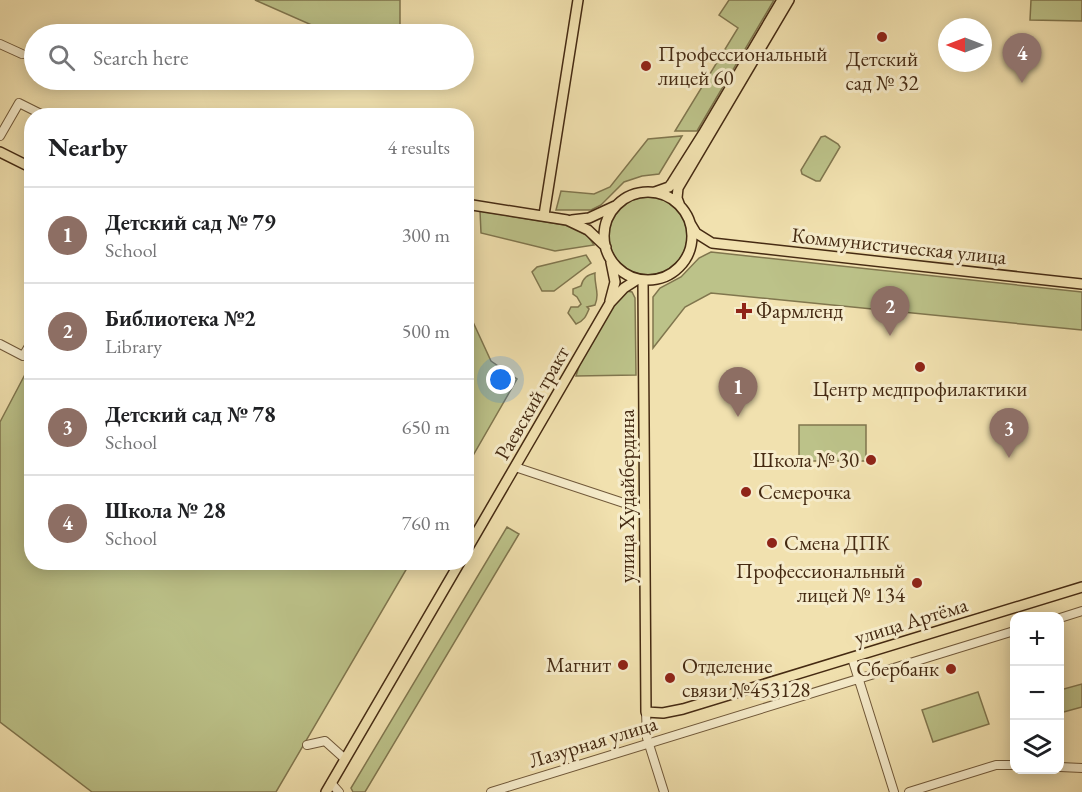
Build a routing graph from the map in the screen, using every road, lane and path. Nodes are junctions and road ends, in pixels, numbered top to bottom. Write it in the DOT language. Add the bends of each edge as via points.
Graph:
graph roads {
  1 [pos="578,0"];
  2 [pos="782,0"];
  3 [pos="789,0"];
  4 [pos="0,44"];
  5 [pos="22,54"];
  6 [pos="29,108"];
  7 [pos="0,136"];
  8 [pos="0,152"];
  9 [pos="24,164"];
  10 [pos="655,192"];
  11 [pos="474,205"];
  12 [pos="616,206"];
  13 [pos="681,208"];
  14 [pos="544,215"];
  15 [pos="567,220"];
  16 [pos="690,223"];
  17 [pos="712,243"];
  18 [pos="606,247"];
  19 [pos="687,255"];
  20 [pos="610,258"];
  21 [pos="641,280"];
  22 [pos="1082,284"];
  23 [pos="610,303"];
  24 [pos="0,345"];
  25 [pos="24,354"];
  26 [pos="515,467"];
  27 [pos="645,510"];
  28 [pos="474,537"];
  29 [pos="455,570"];
  30 [pos="1082,587"];
  31 [pos="1082,611"];
  32 [pos="1064,616"];
  33 [pos="1010,632"];
  34 [pos="852,658"];
  35 [pos="859,679"];
  36 [pos="646,712"];
  37 [pos="649,743"];
  38 [pos="307,744"];
  39 [pos="345,759"];
  40 [pos="1010,765"];
  41 [pos="1064,767"];
  42 [pos="1082,768"];
  43 [pos="329,788"];
  44 [pos="339,792"];
  45 [pos="491,792"];
  46 [pos="664,792"];
  47 [pos="894,792"];
  48 [pos="909,792"];
  1 -- 14 [label="main road"];
  2 -- 10 [label="main road" via="672,183"];
  3 -- 13 [label="main road" via="678,189"];
  4 -- 5 [label="street"];
  6 -- 7 [label="street" via="19,103"];
  8 -- 9 [label="main road"];
  10 -- 12 [label="main road" via="633,195"];
  10 -- 13 [label="main road"];
  11 -- 14 [label="main road"];
  12 -- 15 [label="main road" via="589,218"];
  12 -- 18 [label="main road" via="606,225"];
  13 -- 16 [label="main road"];
  14 -- 15 [label="main road"];
  15 -- 18 [label="main road" via="588,230"];
  16 -- 17 [label="main road" via="696,233"];
  16 -- 19 [label="main road" via="692,235"];
  17 -- 19 [label="main road"];
  17 -- 22 [label="main road, Коммунистическая улица"];
  18 -- 20 [label="main road"];
  19 -- 21 [label="main road" via="665,276"];
  20 -- 21 [label="main road" via="626,274"];
  20 -- 23 [label="main road, Раевский тракт" via="615,282"];
  21 -- 23 [label="main road, Раевский тракт" via="624,288"];
  21 -- 27 [label="main road, улица Худайбердина"];
  23 -- 26 [label="main road, Раевский тракт"];
  24 -- 25 [label="street"];
  26 -- 27 [label="street"];
  26 -- 28 [label="main road, Раевский тракт"];
  27 -- 36 [label="main road, улица Худайбердина"];
  29 -- 39 [label="main road"];
  30 -- 34 [label="main road, улица Артёма"];
  31 -- 32 [label="street"];
  33 -- 35 [label="street, Лазурная улица"];
  34 -- 35 [label="street"];
  34 -- 36 [label="main road, улица Артёма" via="683,709"];
  35 -- 37 [label="street, Лазурная улица"];
  35 -- 47 [label="street"];
  36 -- 37 [label="street"];
  37 -- 45 [label="street, Лазурная улица"];
  37 -- 46 [label="street"];
  38 -- 39 [label="street" via="325,741"];
  39 -- 43 [label="main road"];
  40 -- 48 [label="street" via="996,765"];
  41 -- 42 [label="street"];
  43 -- 44 [label="street"];
}
